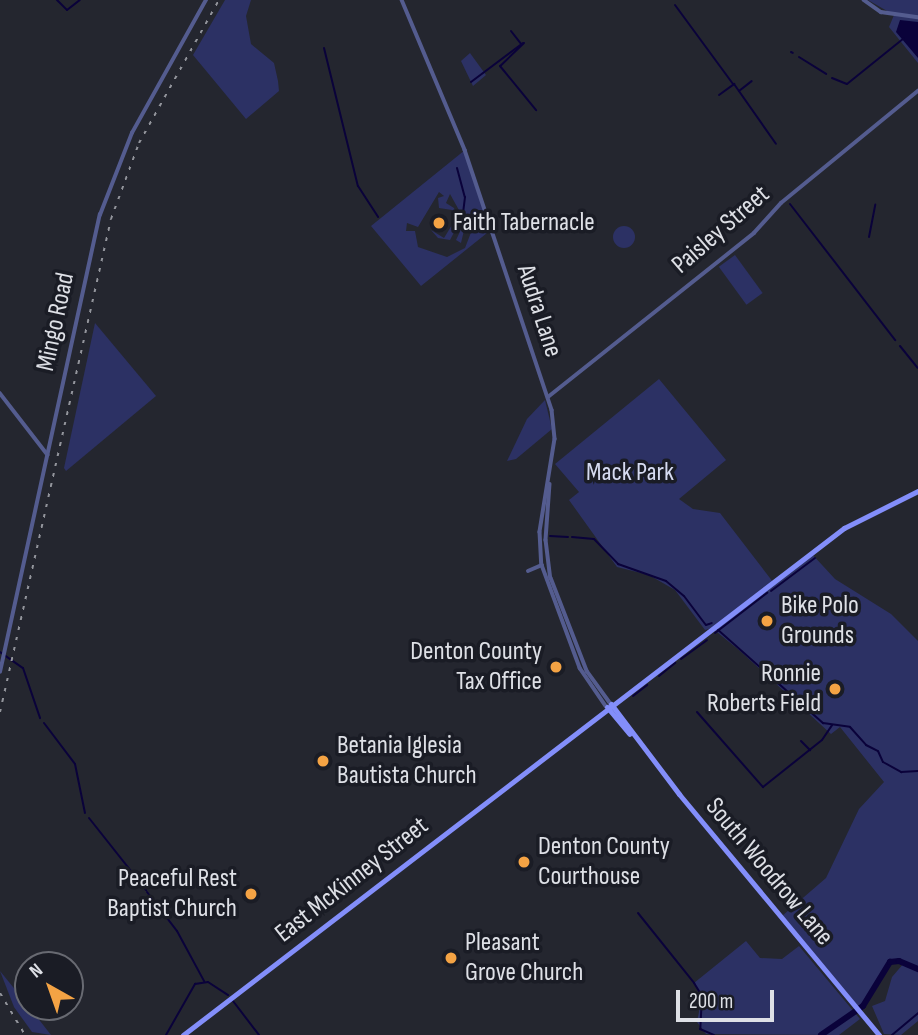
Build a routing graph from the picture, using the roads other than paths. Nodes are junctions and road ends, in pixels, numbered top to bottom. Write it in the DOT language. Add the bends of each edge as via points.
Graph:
graph roads {
  1 [pos="206,0"];
  2 [pos="402,0"];
  3 [pos="864,0"];
  4 [pos="918,17"];
  5 [pos="918,91"];
  6 [pos="0,393"];
  7 [pos="548,398"];
  8 [pos="48,455"];
  9 [pos="549,483"];
  10 [pos="918,491"];
  11 [pos="542,516"];
  12 [pos="548,517"];
  13 [pos="542,565"];
  14 [pos="528,571"];
  15 [pos="576,650"];
  16 [pos="0,671"];
  17 [pos="609,706"];
  18 [pos="183,1035"];
  19 [pos="879,1035"];
  1 -- 8 [label="street, Mingo Road" via="113,176 95,233"];
  2 -- 7 [label="street, Audra Lane" via="465,150"];
  3 -- 4 [label="street" via="881,12"];
  5 -- 7 [label="street, Paisley Street" via="781,203 754,233"];
  6 -- 8 [label="street"];
  7 -- 9 [label="street, Audra Lane" via="555,429"];
  8 -- 16 [label="street, Mingo Road"];
  9 -- 11 [label="street, Audra Lane"];
  9 -- 12 [label="street, Audra Lane"];
  10 -- 17 [label="main road, East McKinney Street" via="854,521"];
  11 -- 12 [label="street"];
  11 -- 13 [label="street, Audra Lane"];
  12 -- 15 [label="street, Audra Lane" via="548,568"];
  13 -- 14 [label="street"];
  13 -- 15 [label="street, Audra Lane"];
  15 -- 17 [label="street, Audra Lane" via="585,677"];
  17 -- 18 [label="main road, East McKinney Street"];
  17 -- 19 [label="main road, South Woodrow Lane"];
}
